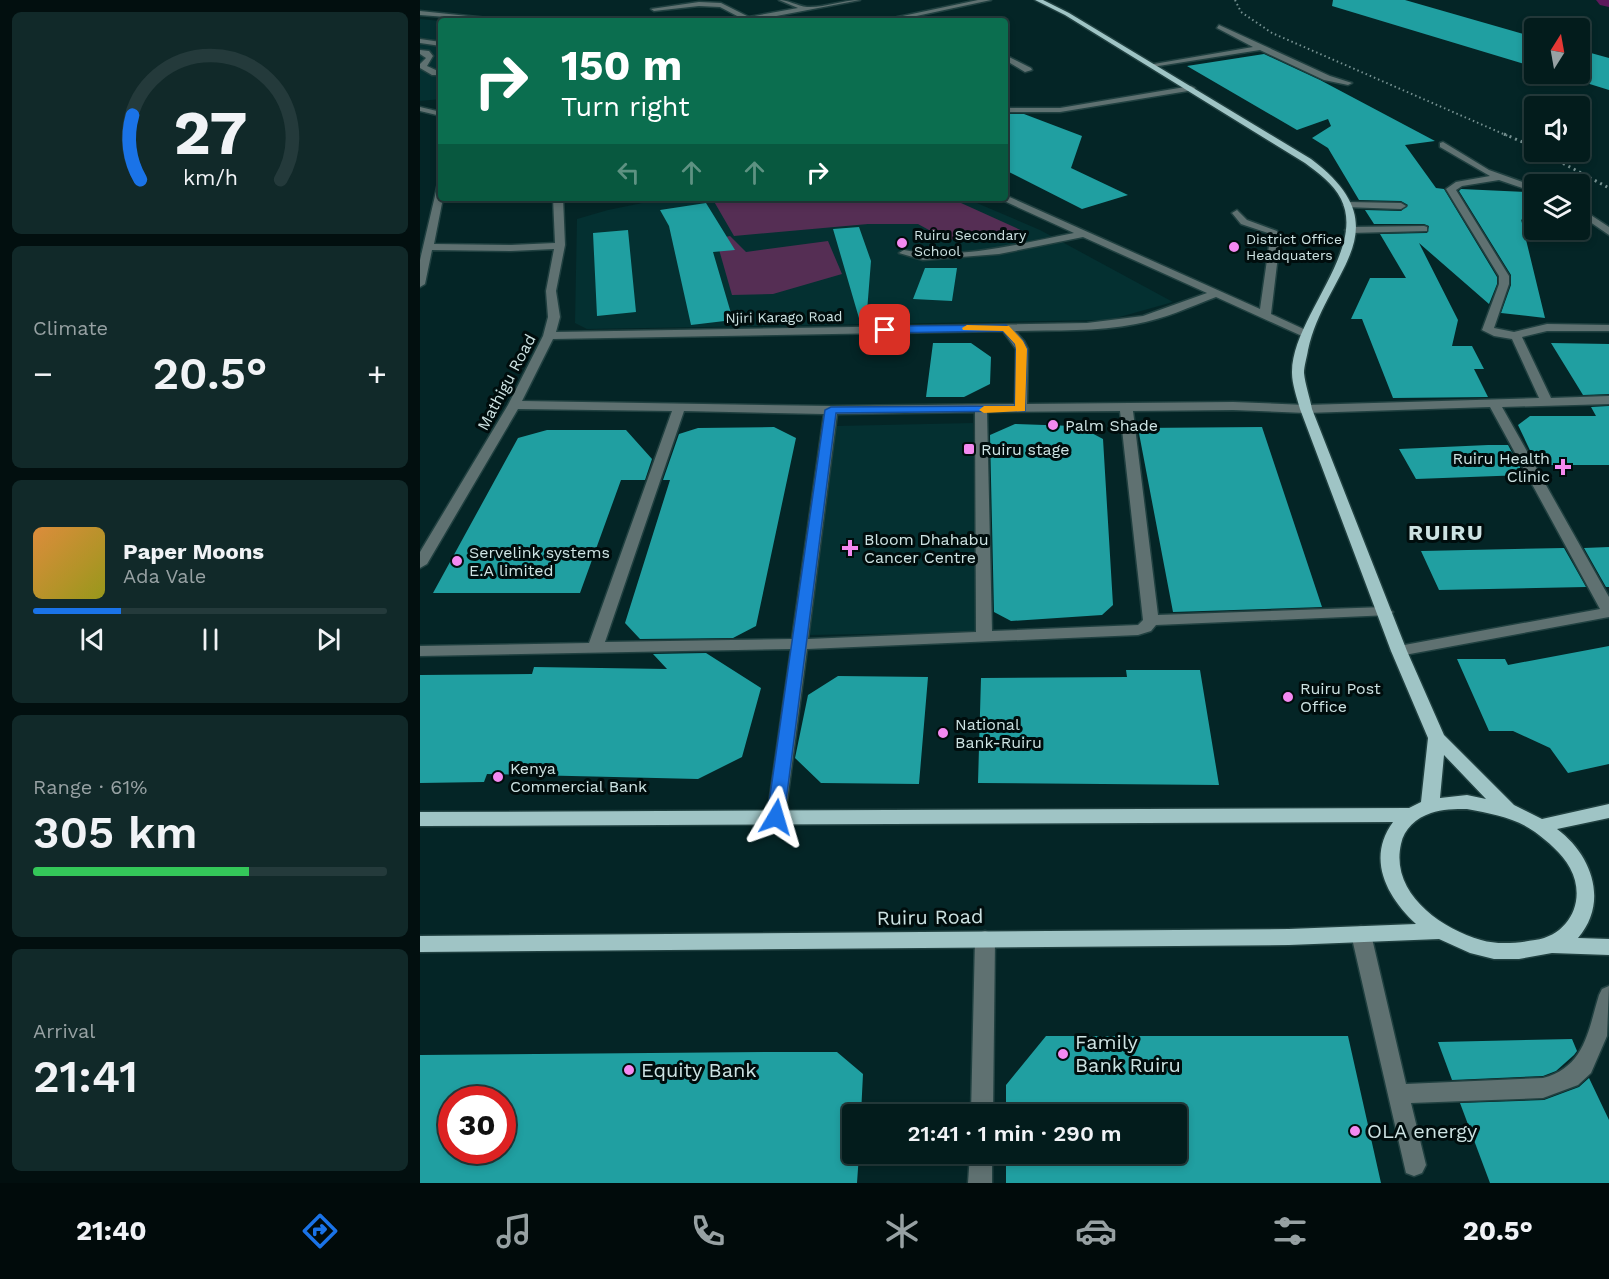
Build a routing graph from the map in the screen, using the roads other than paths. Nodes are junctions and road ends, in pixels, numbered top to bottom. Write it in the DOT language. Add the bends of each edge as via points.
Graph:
graph roads {
  1 [pos="782,0"];
  2 [pos="857,0"];
  3 [pos="988,0"];
  4 [pos="1038,0"];
  5 [pos="654,9"];
  6 [pos="805,9"];
  7 [pos="927,12"];
  8 [pos="422,14"];
  9 [pos="465,18"];
  10 [pos="746,18"];
  11 [pos="754,18"];
  12 [pos="897,18"];
  13 [pos="937,18"];
  14 [pos="1219,27"];
  15 [pos="420,41"];
  16 [pos="438,44"];
  17 [pos="1261,48"];
  18 [pos="424,53"];
  19 [pos="1008,59"];
  20 [pos="1152,64"];
  21 [pos="1028,70"];
  22 [pos="435,73"];
  23 [pos="1348,83"];
  24 [pos="1191,88"];
  25 [pos="420,109"];
  26 [pos="1008,110"];
  27 [pos="1060,110"];
  28 [pos="438,113"];
  29 [pos="1047,121"];
  30 [pos="1443,145"];
  31 [pos="1497,178"];
  32 [pos="1524,186"];
  33 [pos="1008,199"];
  34 [pos="438,201"];
  35 [pos="558,201"];
  36 [pos="1347,205"];
  37 [pos="1401,206"];
  38 [pos="1237,213"];
  39 [pos="1590,218"];
  40 [pos="1424,229"];
  41 [pos="1350,230"];
  42 [pos="1609,232"];
  43 [pos="1084,234"];
  44 [pos="560,245"];
  45 [pos="429,248"];
  46 [pos="904,253"];
  47 [pos="420,284"];
  48 [pos="1214,294"];
  49 [pos="1265,315"];
  50 [pos="1006,328"];
  51 [pos="1609,328"];
  52 [pos="1306,334"];
  53 [pos="549,336"];
  54 [pos="1516,336"];
  55 [pos="1609,400"];
  56 [pos="1547,402"];
  57 [pos="1494,403"];
  58 [pos="514,405"];
  59 [pos="679,408"];
  60 [pos="1126,408"];
  61 [pos="1021,409"];
  62 [pos="1306,409"];
  63 [pos="831,410"];
  64 [pos="981,410"];
  65 [pos="420,564"];
  66 [pos="1385,612"];
  67 [pos="1609,612"];
  68 [pos="1151,620"];
  69 [pos="984,637"];
  70 [pos="798,645"];
  71 [pos="595,648"];
  72 [pos="420,651"];
  73 [pos="1399,651"];
  74 [pos="1437,738"];
  75 [pos="1430,806"];
  76 [pos="1508,810"];
  77 [pos="1609,811"];
  78 [pos="1411,815"];
  79 [pos="776,817"];
  80 [pos="420,819"];
  81 [pos="1540,825"];
  82 [pos="1440,931"];
  83 [pos="1361,934"];
  84 [pos="985,939"];
  85 [pos="420,944"];
  86 [pos="1552,945"];
  87 [pos="1609,946"];
  88 [pos="1609,995"];
  89 [pos="1398,1094"];
  90 [pos="982,1104"];
  91 [pos="981,1164"];
  92 [pos="1414,1165"];
  93 [pos="980,1183"];
  1 -- 6 [label="street"];
  2 -- 6 [label="street"];
  3 -- 7 [label="street"];
  4 -- 20 [label="main road"];
  5 -- 10 [label="street" via="699,3 721,5"];
  6 -- 11 [label="street"];
  7 -- 12 [label="street"];
  7 -- 13 [label="street"];
  8 -- 9 [label="street"];
  14 -- 17 [label="street"];
  15 -- 16 [label="street"];
  17 -- 20 [label="street"];
  17 -- 23 [label="street" via="1327,78"];
  18 -- 22 [label="street" via="430,57 422,66"];
  19 -- 21 [label="street"];
  20 -- 24 [label="main road"];
  24 -- 27 [label="street"];
  24 -- 36 [label="main road" via="1308,161 1329,177"];
  25 -- 28 [label="street"];
  26 -- 27 [label="street"];
  27 -- 29 [label="street"];
  30 -- 31 [label="street"];
  31 -- 32 [label="street"];
  31 -- 54 [label="street" via="1459,184 1451,189 1504,276 1488,330"];
  33 -- 43 [label="street"];
  34 -- 45 [label="street"];
  35 -- 44 [label="street, Mathigu Road"];
  36 -- 37 [label="street"];
  36 -- 41 [label="main road"];
  38 -- 49 [label="street" via="1244,222 1272,231 1275,239"];
  39 -- 42 [label="street"];
  40 -- 41 [label="street"];
  41 -- 52 [label="main road" via="1342,263"];
  43 -- 46 [label="street" via="999,251 923,256"];
  43 -- 48 [label="street"];
  44 -- 45 [label="street" via="526,249"];
  44 -- 53 [label="street, Mathigu Road" via="551,291 554,317"];
  45 -- 47 [label="street"];
  48 -- 49 [label="street"];
  48 -- 50 [label="street, Njiri Karago Road" via="1135,321"];
  49 -- 52 [label="street"];
  50 -- 53 [label="street, Njiri Karago Road"];
  50 -- 61 [label="street" via="1022,349"];
  51 -- 54 [label="street" via="1524,330"];
  52 -- 62 [label="main road" via="1298,372"];
  53 -- 58 [label="street, Mathigu Road"];
  54 -- 56 [label="street"];
  55 -- 56 [label="street"];
  56 -- 57 [label="street"];
  57 -- 62 [label="street"];
  57 -- 67 [label="street"];
  58 -- 59 [label="street"];
  58 -- 65 [label="street, Mathigu Road"];
  59 -- 63 [label="street"];
  59 -- 71 [label="street"];
  60 -- 61 [label="street"];
  60 -- 62 [label="street"];
  60 -- 68 [label="street"];
  61 -- 64 [label="street"];
  62 -- 66 [label="main road"];
  63 -- 64 [label="street"];
  63 -- 70 [label="street"];
  64 -- 69 [label="street"];
  66 -- 68 [label="street"];
  66 -- 73 [label="main road"];
  67 -- 73 [label="street"];
  68 -- 69 [label="street" via="1146,628 1138,630"];
  69 -- 70 [label="street"];
  70 -- 71 [label="street"];
  70 -- 79 [label="street"];
  71 -- 72 [label="street"];
  73 -- 74 [label="main road"];
  74 -- 75 [label="main road"];
  74 -- 76 [label="main road"];
  75 -- 76 [label="main road" via="1467,802"];
  75 -- 78 [label="main road"];
  76 -- 81 [label="main road"];
  77 -- 81 [label="main road"];
  78 -- 79 [label="main road"];
  78 -- 82 [label="main road" via="1396,830 1388,848 1389,869 1398,892 1415,913"];
  79 -- 80 [label="main road"];
  81 -- 86 [label="main road" via="1567,849 1584,876 1588,903 1577,928"];
  82 -- 83 [label="main road, Ruiru Road"];
  82 -- 86 [label="main road" via="1478,947 1517,952"];
  83 -- 84 [label="main road, Ruiru Road"];
  83 -- 89 [label="street"];
  84 -- 85 [label="main road, Ruiru Road"];
  84 -- 90 [label="street"];
  86 -- 87 [label="main road"];
  88 -- 89 [label="street" via="1587,1059 1577,1074 1560,1083 1543,1088"];
  89 -- 92 [label="street"];
  91 -- 93 [label="street"];
}
